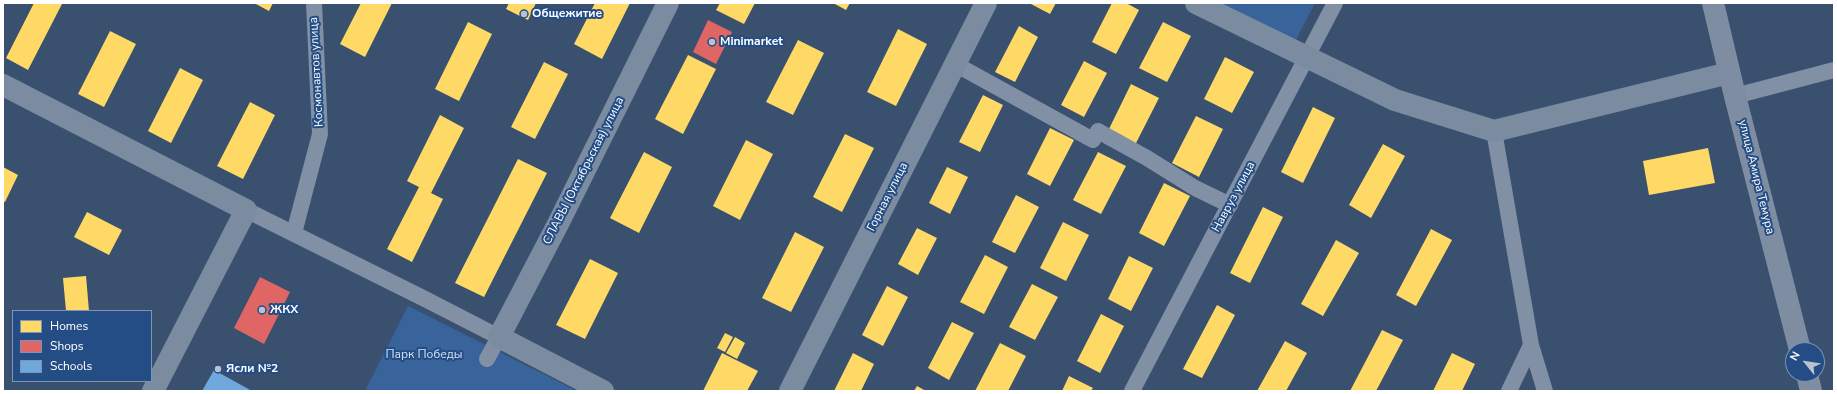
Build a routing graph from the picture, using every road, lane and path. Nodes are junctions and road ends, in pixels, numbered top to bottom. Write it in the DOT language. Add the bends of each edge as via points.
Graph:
graph roads {
  1 [pos="314,3"];
  2 [pos="668,3"];
  3 [pos="986,3"];
  4 [pos="1196,3"];
  5 [pos="1335,3"];
  6 [pos="1713,3"];
  7 [pos="1307,58"];
  8 [pos="955,64"];
  9 [pos="1834,70"];
  10 [pos="1730,73"];
  11 [pos="3,85"];
  12 [pos="1735,96"];
  13 [pos="1494,131"];
  14 [pos="1230,205"];
  15 [pos="246,210"];
  16 [pos="294,233"];
  17 [pos="499,338"];
  18 [pos="1798,342"];
  19 [pos="1531,344"];
  20 [pos="487,359"];
  21 [pos="153,391"];
  22 [pos="603,391"];
  23 [pos="790,391"];
  24 [pos="1132,391"];
  25 [pos="1509,391"];
  26 [pos="1545,391"];
  1 -- 16 [label="street, Космонавтов улица" via="320,134"];
  2 -- 17 [label="street, СЛАВЫ (Октябрьская) улица"];
  3 -- 8 [label="street, Горная улица"];
  4 -- 7 [label="street"];
  5 -- 7 [label="street, Навруз улица"];
  6 -- 10 [label="main road, улица Амира Темура"];
  7 -- 13 [label="street" via="1395,100"];
  7 -- 14 [label="street, Навруз улица"];
  8 -- 14 [label="street" via="1095,136 1147,158 1195,188"];
  8 -- 23 [label="street, Горная улица"];
  9 -- 12 [label="street"];
  10 -- 12 [label="main road, улица Амира Темура"];
  10 -- 13 [label="street"];
  11 -- 15 [label="street"];
  12 -- 18 [label="main road, улица Амира Темура"];
  13 -- 19 [label="street"];
  14 -- 24 [label="street, Навруз улица"];
  15 -- 16 [label="street"];
  15 -- 21 [label="street"];
  16 -- 17 [label="street"];
  17 -- 20 [label="street"];
  17 -- 22 [label="street"];
  19 -- 25 [label="street"];
  19 -- 26 [label="street"];
}
